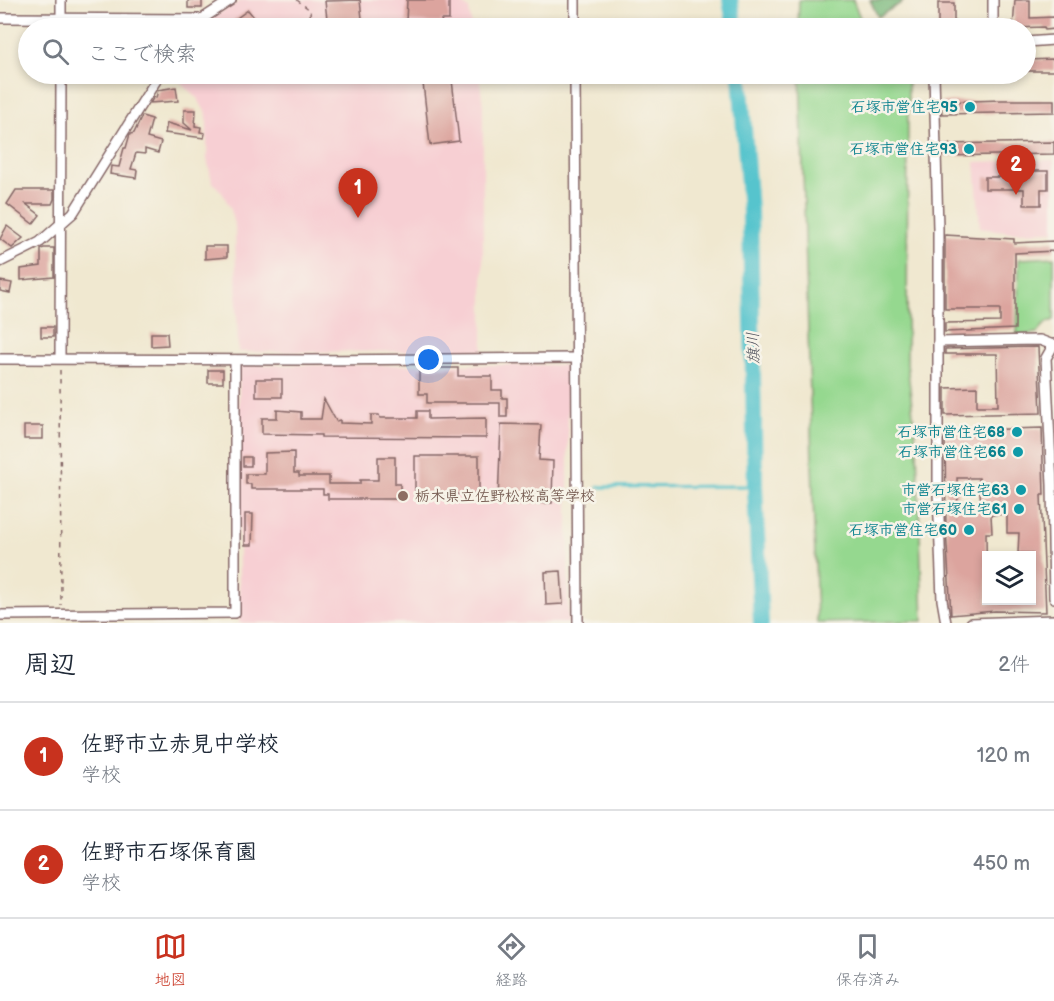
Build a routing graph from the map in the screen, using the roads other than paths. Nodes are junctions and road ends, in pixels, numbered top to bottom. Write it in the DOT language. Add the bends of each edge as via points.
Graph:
graph roads {
  1 [pos="61,0"];
  2 [pos="231,0"];
  3 [pos="575,0"];
  4 [pos="993,0"];
  5 [pos="0,18"];
  6 [pos="61,18"];
  7 [pos="204,18"];
  8 [pos="575,18"];
  9 [pos="993,18"];
  10 [pos="1054,40"];
  11 [pos="1036,41"];
  12 [pos="61,84"];
  13 [pos="154,84"];
  14 [pos="576,84"];
  15 [pos="934,84"];
  16 [pos="61,226"];
  17 [pos="0,262"];
  18 [pos="938,342"];
  19 [pos="1053,345"];
  20 [pos="60,358"];
  21 [pos="577,358"];
  22 [pos="0,359"];
  23 [pos="235,360"];
  24 [pos="1054,598"];
  25 [pos="0,615"];
  26 [pos="1054,620"];
  27 [pos="578,623"];
  28 [pos="946,623"];
  29 [pos="971,623"];
  1 -- 6 [label="street"];
  2 -- 7 [label="street"];
  3 -- 8 [label="street"];
  4 -- 9 [label="street"];
  5 -- 6 [label="street"];
  10 -- 11 [label="street"];
  12 -- 16 [label="street"];
  13 -- 16 [label="street" via="84,199"];
  14 -- 21 [label="street"];
  15 -- 18 [label="street"];
  16 -- 17 [label="street" via="27,251"];
  16 -- 20 [label="street"];
  18 -- 19 [label="street" via="1040,340"];
  18 -- 28 [label="street" via="939,502"];
  19 -- 24 [label="street" via="1046,358"];
  20 -- 22 [label="street"];
  20 -- 23 [label="street"];
  21 -- 23 [label="street"];
  21 -- 27 [label="street"];
  23 -- 25 [label="street" via="235,613"];
  26 -- 29 [label="street"];
}
